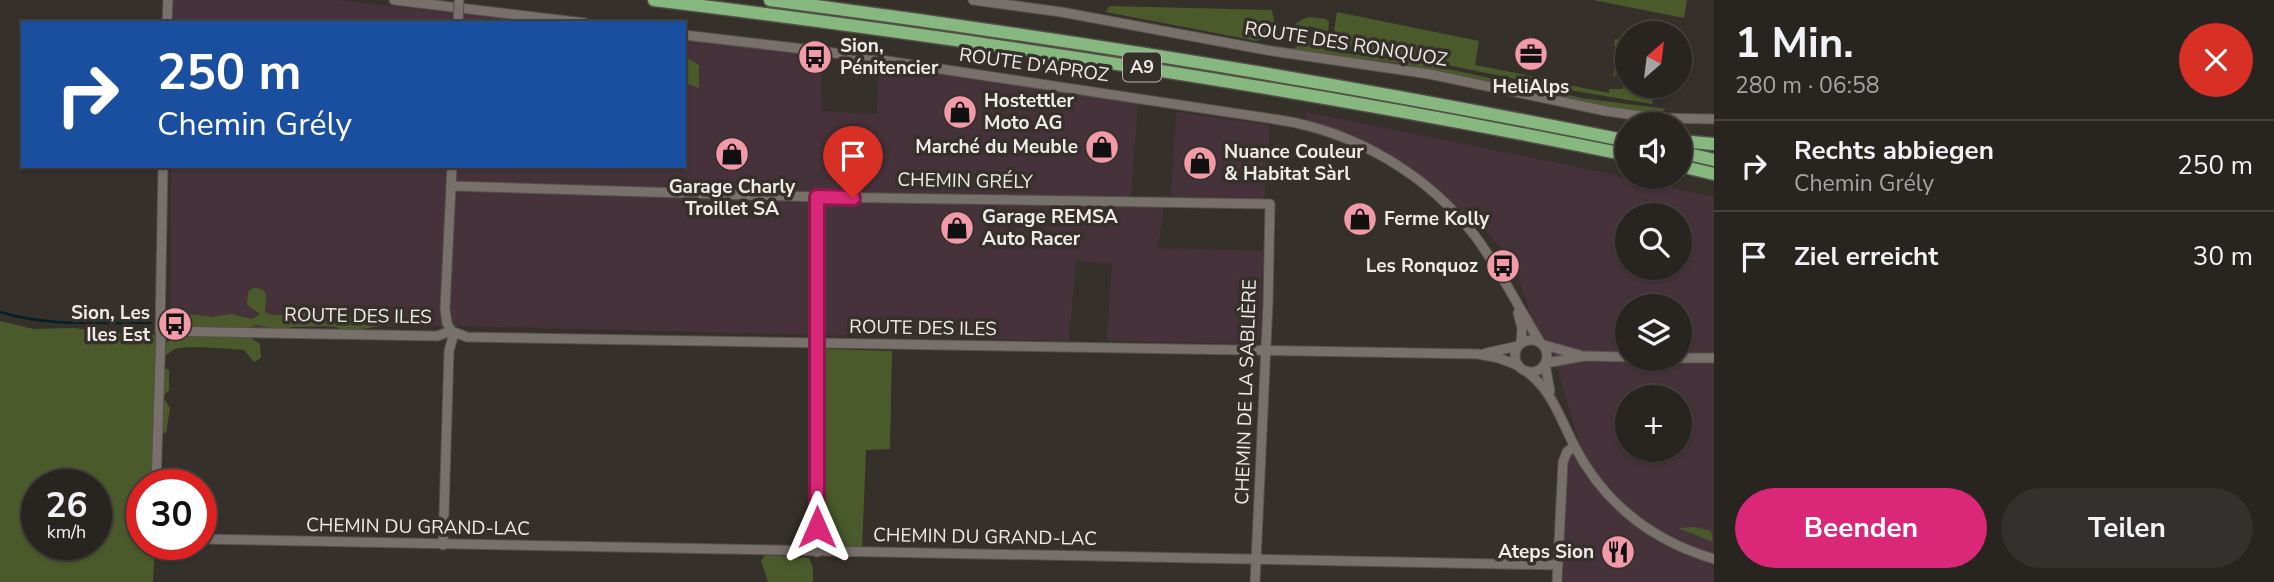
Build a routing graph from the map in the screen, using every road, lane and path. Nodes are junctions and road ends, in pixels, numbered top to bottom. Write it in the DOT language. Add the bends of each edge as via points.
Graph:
graph roads {
  1 [pos="168,0"];
  2 [pos="394,0"];
  3 [pos="458,0"];
  4 [pos="654,0"];
  5 [pos="770,0"];
  6 [pos="973,0"];
  7 [pos="167,21"];
  8 [pos="458,21"];
  9 [pos="568,21"];
  10 [pos="686,34"];
  11 [pos="1714,119"];
  12 [pos="1567,129"];
  13 [pos="1615,135"];
  14 [pos="1615,138"];
  15 [pos="1692,142"];
  16 [pos="1714,144"];
  17 [pos="1615,152"];
  18 [pos="1692,154"];
  19 [pos="1714,159"];
  20 [pos="163,168"];
  21 [pos="452,168"];
  22 [pos="1692,169"];
  23 [pos="1714,174"];
  24 [pos="451,186"];
  25 [pos="817,197"];
  26 [pos="1270,204"];
  27 [pos="1514,301"];
  28 [pos="161,331"];
  29 [pos="453,332"];
  30 [pos="817,343"];
  31 [pos="1542,344"];
  32 [pos="1519,345"];
  33 [pos="1266,350"];
  34 [pos="1478,354"];
  35 [pos="1585,356"];
  36 [pos="1615,357"];
  37 [pos="1692,358"];
  38 [pos="1714,358"];
  39 [pos="1545,363"];
  40 [pos="1522,368"];
  41 [pos="1551,396"];
  42 [pos="1574,446"];
  43 [pos="157,469"];
  44 [pos="217,539"];
  45 [pos="443,545"];
  46 [pos="817,552"];
  47 [pos="1256,559"];
  48 [pos="1714,559"];
  49 [pos="1558,565"];
  50 [pos="1255,582"];
  51 [pos="1557,582"];
  1 -- 7 [label="street"];
  2 -- 9 [label="street"];
  3 -- 8 [label="street, bridge"];
  4 -- 17 [label="highway, A9" via="1209,78"];
  5 -- 12 [label="highway, A9" via="1216,65"];
  6 -- 11 [label="street, ROUTE DES RONQUOZ" via="1429,74 1606,111"];
  10 -- 27 [label="street, ROUTE D'APROZ" via="1280,120 1336,135 1392,162 1440,198 1482,246"];
  12 -- 13 [label="highway"];
  12 -- 14 [label="highway, A9"];
  15 -- 16 [label="highway"];
  18 -- 19 [label="highway"];
  20 -- 28 [label="street"];
  21 -- 24 [label="street"];
  22 -- 23 [label="highway"];
  24 -- 25 [label="street, CHEMIN GRÉLY"];
  24 -- 29 [label="street" via="445,309"];
  25 -- 26 [label="street, CHEMIN GRÉLY"];
  25 -- 30 [label="street"];
  26 -- 33 [label="street, CHEMIN DE LA SABLIÈRE"];
  27 -- 31 [label="street, ROUTE D'APROZ"];
  27 -- 32 [label="street, ROUTE D'APROZ" via="1522,328"];
  28 -- 29 [label="street, ROUTE DES ILES"];
  28 -- 43 [label="street"];
  29 -- 30 [label="street, ROUTE DES ILES" via="467,337"];
  29 -- 45 [label="street"];
  30 -- 33 [label="street, ROUTE DES ILES"];
  30 -- 46 [label="street"];
  31 -- 32 [label="street" via="1532,339"];
  31 -- 35 [label="street"];
  31 -- 39 [label="street"];
  32 -- 34 [label="street, ROUTE DES ILES"];
  32 -- 40 [label="street" via="1515,356"];
  33 -- 34 [label="street, ROUTE DES ILES"];
  33 -- 47 [label="street, CHEMIN DE LA SABLIÈRE"];
  34 -- 40 [label="street, ROUTE DES ILES"];
  35 -- 36 [label="street"];
  35 -- 39 [label="street"];
  37 -- 38 [label="street"];
  39 -- 40 [label="street" via="1537,371"];
  39 -- 41 [label="street"];
  40 -- 41 [label="street"];
  41 -- 42 [label="street"];
  42 -- 48 [label="street" via="1599,484 1632,518 1667,541"];
  42 -- 49 [label="street" via="1563,462"];
  44 -- 45 [label="street, CHEMIN DU GRAND-LAC"];
  45 -- 46 [label="street, CHEMIN DU GRAND-LAC"];
  46 -- 47 [label="street, CHEMIN DU GRAND-LAC"];
  47 -- 49 [label="street, CHEMIN DU GRAND-LAC"];
  47 -- 50 [label="street, CHEMIN DE LA SABLIÈRE"];
  49 -- 51 [label="street"];
}
